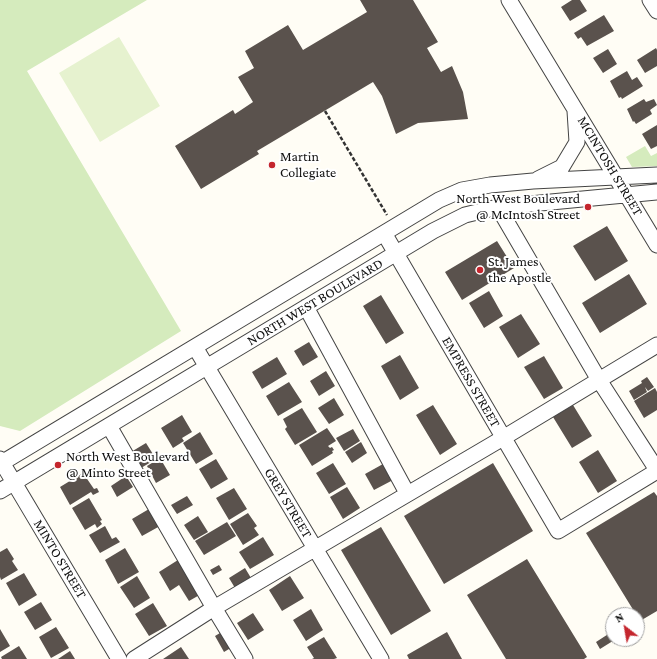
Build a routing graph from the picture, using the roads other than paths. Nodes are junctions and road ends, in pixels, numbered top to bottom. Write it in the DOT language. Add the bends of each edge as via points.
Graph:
graph roads {
  1 [pos="509,0"];
  2 [pos="650,0"];
  3 [pos="657,11"];
  4 [pos="575,108"];
  5 [pos="657,176"];
  6 [pos="616,178"];
  7 [pos="533,181"];
  8 [pos="657,192"];
  9 [pos="626,195"];
  10 [pos="498,207"];
  11 [pos="389,230"];
  12 [pos="657,245"];
  13 [pos="396,253"];
  14 [pos="306,307"];
  15 [pos="657,345"];
  16 [pos="195,347"];
  17 [pos="207,367"];
  18 [pos="599,380"];
  19 [pos="109,426"];
  20 [pos="503,438"];
  21 [pos="1,462"];
  22 [pos="657,470"];
  23 [pos="14,482"];
  24 [pos="0,491"];
  25 [pos="408,494"];
  26 [pos="315,548"];
  27 [pos="214,608"];
  28 [pos="119,659"];
  29 [pos="134,659"];
  30 [pos="245,659"];
  31 [pos="381,659"];
  1 -- 4 [label="street, MCINTOSH STREET"];
  2 -- 3 [label="street"];
  4 -- 6 [label="street, MCINTOSH STREET"];
  4 -- 7 [label="street, MCINTOSH STREET" via="576,142 562,167"];
  5 -- 6 [label="street, NORTH WEST BOULEVARD"];
  6 -- 7 [label="street, NORTH WEST BOULEVARD"];
  6 -- 9 [label="street, MCINTOSH STREET"];
  7 -- 11 [label="street, NORTH WEST BOULEVARD" via="462,190 439,200"];
  8 -- 9 [label="street, NORTH WEST BOULEVARD"];
  9 -- 10 [label="street, NORTH WEST BOULEVARD"];
  9 -- 12 [label="street, MCINTOSH STREET"];
  10 -- 13 [label="street, NORTH WEST BOULEVARD" via="465,215"];
  10 -- 18 [label="street"];
  11 -- 13 [label="street, EMPRESS STREET"];
  11 -- 16 [label="street, NORTH WEST BOULEVARD"];
  13 -- 14 [label="street, NORTH WEST BOULEVARD"];
  13 -- 20 [label="street, EMPRESS STREET"];
  14 -- 17 [label="street, NORTH WEST BOULEVARD"];
  14 -- 25 [label="street"];
  15 -- 18 [label="street"];
  16 -- 17 [label="street, GREY STREET"];
  16 -- 21 [label="street, NORTH WEST BOULEVARD"];
  17 -- 19 [label="street, NORTH WEST BOULEVARD"];
  17 -- 26 [label="street, GREY STREET"];
  18 -- 20 [label="street"];
  18 -- 22 [label="street"];
  19 -- 23 [label="street, NORTH WEST BOULEVARD"];
  19 -- 27 [label="street"];
  20 -- 22 [label="street, EMPRESS STREET" via="558,531"];
  20 -- 25 [label="street"];
  21 -- 23 [label="street, MINTO STREET"];
  23 -- 24 [label="street, NORTH WEST BOULEVARD"];
  23 -- 28 [label="street, MINTO STREET"];
  25 -- 26 [label="street"];
  26 -- 27 [label="street"];
  26 -- 31 [label="street, GREY STREET"];
  27 -- 29 [label="street"];
  27 -- 30 [label="street"];
}
